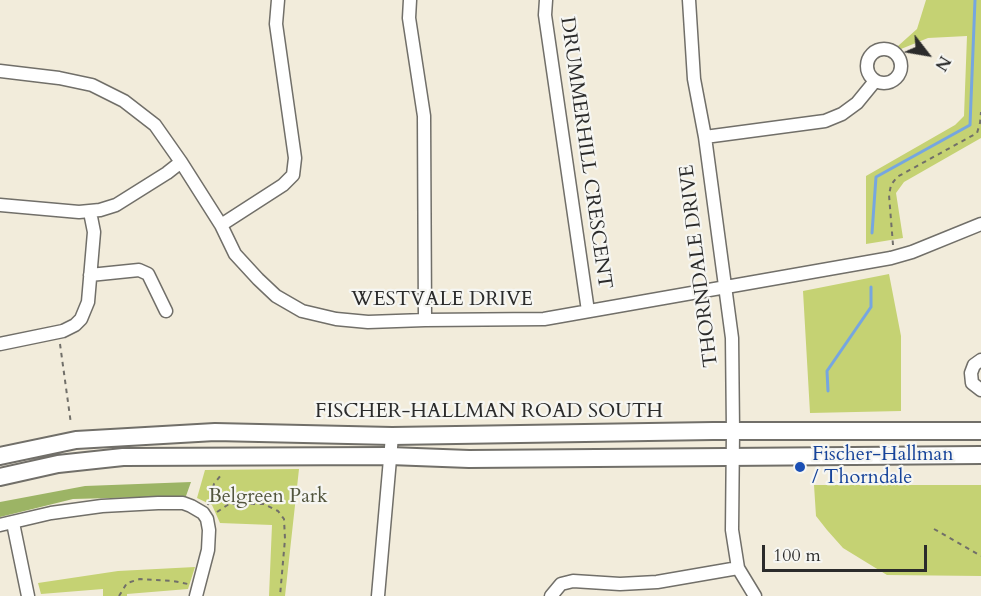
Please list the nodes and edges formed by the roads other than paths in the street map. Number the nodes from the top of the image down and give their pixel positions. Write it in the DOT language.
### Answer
graph roads {
  1 [pos="278,0"];
  2 [pos="410,0"];
  3 [pos="546,0"];
  4 [pos="689,0"];
  5 [pos="0,71"];
  6 [pos="875,81"];
  7 [pos="705,137"];
  8 [pos="181,162"];
  9 [pos="0,205"];
  10 [pos="90,212"];
  11 [pos="221,225"];
  12 [pos="980,228"];
  13 [pos="90,275"];
  14 [pos="726,288"];
  15 [pos="166,311"];
  16 [pos="588,311"];
  17 [pos="425,320"];
  18 [pos="0,344"];
  19 [pos="981,360"];
  20 [pos="981,390"];
  21 [pos="733,431"];
  22 [pos="981,431"];
  23 [pos="392,436"];
  24 [pos="981,455"];
  25 [pos="0,456"];
  26 [pos="390,456"];
  27 [pos="732,456"];
  28 [pos="0,477"];
  29 [pos="6,524"];
  30 [pos="738,568"];
  31 [pos="197,591"];
  32 [pos="28,596"];
  33 [pos="378,596"];
  34 [pos="551,596"];
  35 [pos="756,596"];
  1 -- 11 [label="street"];
  2 -- 17 [label="street"];
  3 -- 16 [label="street, DRUMMERHILL CRESCENT"];
  4 -- 7 [label="street, THORNDALE DRIVE"];
  5 -- 8 [label="street, WESTVALE DRIVE"];
  6 -- 7 [label="street"];
  7 -- 14 [label="street, THORNDALE DRIVE"];
  8 -- 10 [label="street"];
  8 -- 11 [label="street, WESTVALE DRIVE"];
  9 -- 10 [label="street"];
  10 -- 13 [label="street"];
  11 -- 17 [label="street, WESTVALE DRIVE"];
  12 -- 14 [label="street, WESTVALE DRIVE"];
  13 -- 15 [label="street"];
  13 -- 18 [label="street"];
  14 -- 16 [label="street, WESTVALE DRIVE"];
  14 -- 21 [label="street, THORNDALE DRIVE"];
  16 -- 17 [label="street, WESTVALE DRIVE"];
  19 -- 20 [label="street"];
  21 -- 22 [label="main road, FISCHER-HALLMAN ROAD SOUTH"];
  21 -- 23 [label="main road, FISCHER-HALLMAN ROAD SOUTH"];
  21 -- 27 [label="street, THORNDALE DRIVE"];
  23 -- 25 [label="main road, FISCHER-HALLMAN ROAD SOUTH"];
  23 -- 26 [label="street"];
  24 -- 27 [label="main road"];
  26 -- 27 [label="main road"];
  26 -- 28 [label="main road"];
  26 -- 33 [label="street"];
  27 -- 30 [label="street, THORNDALE DRIVE"];
  29 -- 31 [label="street"];
  29 -- 32 [label="street"];
  30 -- 34 [label="street"];
  30 -- 35 [label="street, THORNDALE DRIVE"];
}
